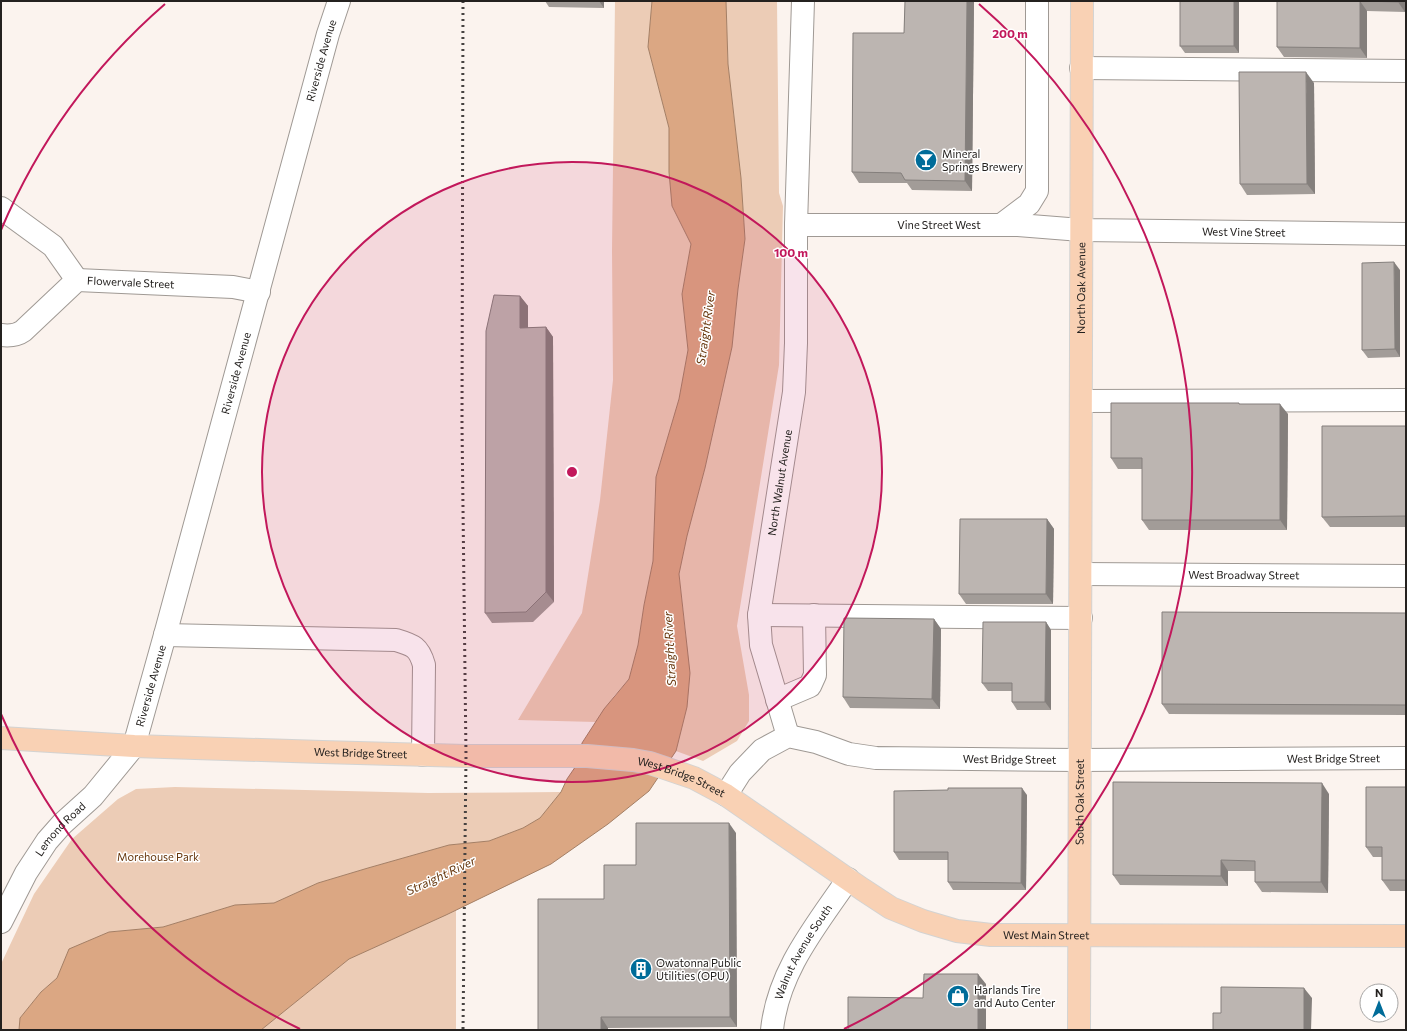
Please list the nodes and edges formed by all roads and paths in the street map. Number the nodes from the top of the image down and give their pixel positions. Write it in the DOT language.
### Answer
graph roads {
  1 [pos="339,1"];
  2 [pos="803,1"];
  3 [pos="1037,1"];
  4 [pos="1082,1"];
  5 [pos="1081,68"];
  6 [pos="1406,70"];
  7 [pos="1,208"];
  8 [pos="796,225"];
  9 [pos="1001,225"];
  10 [pos="1081,230"];
  11 [pos="1406,234"];
  12 [pos="77,280"];
  13 [pos="259,292"];
  14 [pos="1,335"];
  15 [pos="1406,400"];
  16 [pos="1081,401"];
  17 [pos="1081,574"];
  18 [pos="1406,576"];
  19 [pos="759,615"];
  20 [pos="814,616"];
  21 [pos="1080,618"];
  22 [pos="165,636"];
  23 [pos="777,700"];
  24 [pos="788,736"];
  25 [pos="1,738"];
  26 [pos="134,746"];
  27 [pos="423,755"];
  28 [pos="1406,758"];
  29 [pos="1079,760"];
  30 [pos="726,795"];
  31 [pos="848,879"];
  32 [pos="1,922"];
  33 [pos="1079,936"];
  34 [pos="1406,936"];
  35 [pos="772,1030"];
  36 [pos="1079,1030"];
  1 -- 13 [label="street, Riverside Avenue"];
  2 -- 8 [label="street, North Walnut Avenue"];
  3 -- 9 [label="street"];
  4 -- 5 [label="main road, North Oak Avenue"];
  5 -- 6 [label="street"];
  5 -- 10 [label="main road, North Oak Avenue"];
  7 -- 12 [label="street"];
  8 -- 9 [label="street, Vine Street West"];
  8 -- 19 [label="street, North Walnut Avenue"];
  9 -- 10 [label="street, Vine Street West"];
  10 -- 11 [label="street, West Vine Street"];
  10 -- 16 [label="main road, North Oak Avenue"];
  12 -- 13 [label="street, Flowervale Street"];
  12 -- 14 [label="street, Flowervale Street"];
  13 -- 22 [label="street, Riverside Avenue"];
  15 -- 16 [label="street"];
  16 -- 17 [label="main road, North Oak Avenue"];
  17 -- 18 [label="street, West Broadway Street"];
  17 -- 21 [label="main road, South Oak Street"];
  19 -- 20 [label="street"];
  19 -- 23 [label="street, North Walnut Avenue"];
  20 -- 21 [label="street"];
  20 -- 23 [label="street"];
  21 -- 29 [label="main road, South Oak Street"];
  22 -- 26 [label="street, Riverside Avenue"];
  22 -- 27 [label="street"];
  23 -- 24 [label="street, North Walnut Avenue"];
  24 -- 29 [label="street, West Bridge Street"];
  24 -- 30 [label="street, West Bridge Street"];
  25 -- 26 [label="main road, West Bridge Street"];
  26 -- 27 [label="main road, West Bridge Street"];
  26 -- 32 [label="street, Lemond Road"];
  27 -- 30 [label="main road, West Bridge Street"];
  28 -- 29 [label="street, West Bridge Street"];
  29 -- 33 [label="main road, South Oak Street"];
  30 -- 31 [label="main road, West Main Street"];
  31 -- 33 [label="main road, West Main Street"];
  31 -- 35 [label="street, Walnut Avenue South"];
  33 -- 34 [label="main road, West Main Street"];
  33 -- 36 [label="main road, South Oak Street"];
}
